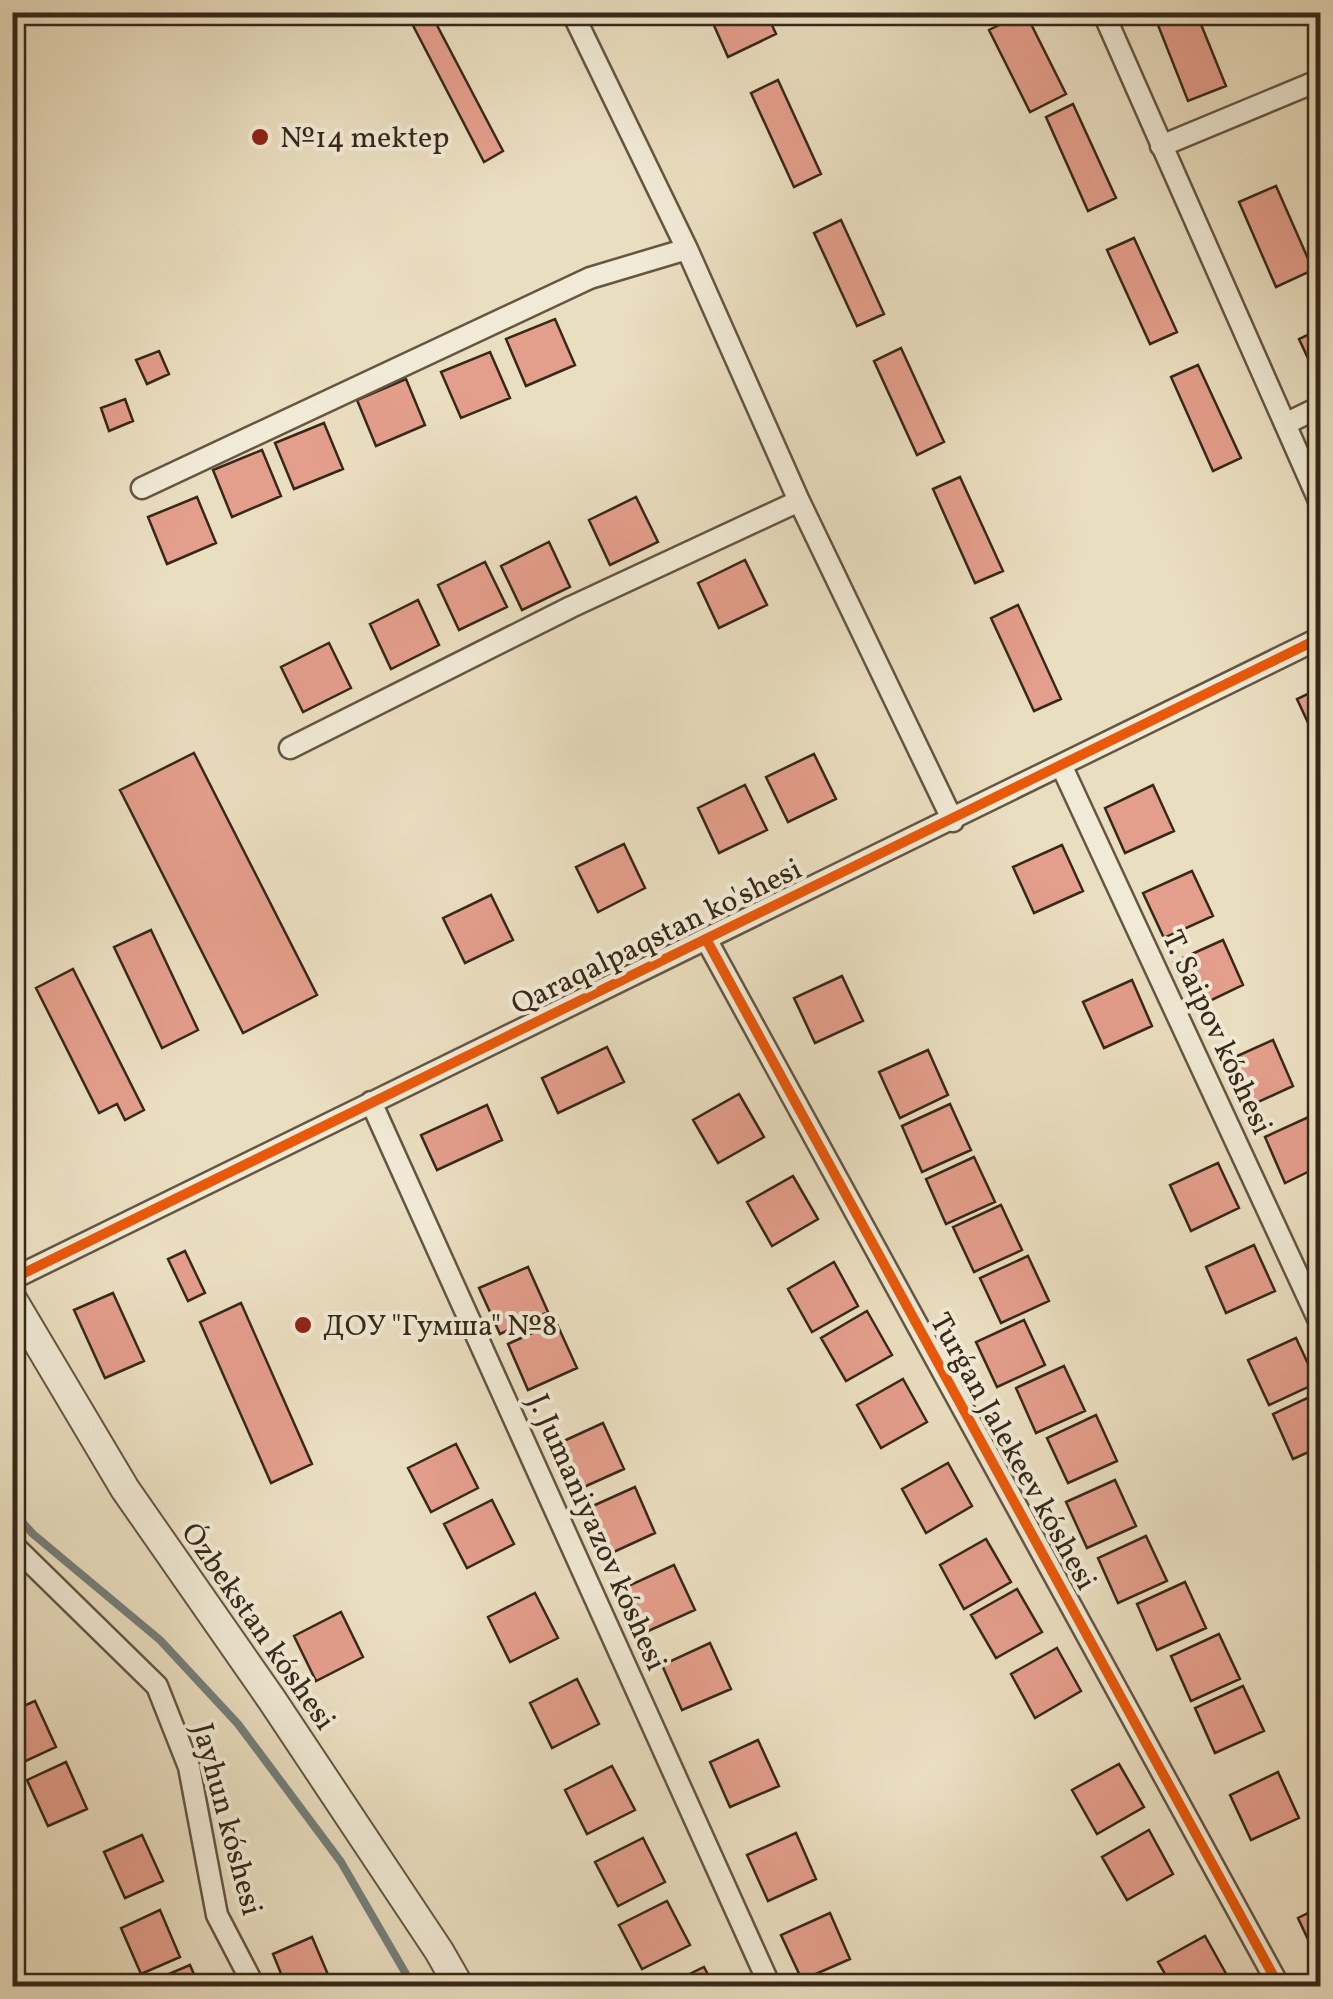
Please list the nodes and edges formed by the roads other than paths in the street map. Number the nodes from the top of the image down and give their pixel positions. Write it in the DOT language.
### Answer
graph roads {
  1 [pos="572,12"];
  2 [pos="1103,12"];
  3 [pos="1320,80"];
  4 [pos="1161,146"];
  5 [pos="687,249"];
  6 [pos="1320,407"];
  7 [pos="1284,424"];
  8 [pos="142,488"];
  9 [pos="799,501"];
  10 [pos="1320,503"];
  11 [pos="1320,638"];
  12 [pos="290,748"];
  13 [pos="1062,767"];
  14 [pos="953,820"];
  15 [pos="706,940"];
  16 [pos="371,1102"];
  17 [pos="12,1280"];
  18 [pos="12,1299"];
  19 [pos="1320,1323"];
  20 [pos="12,1544"];
  21 [pos="254,1986"];
  22 [pos="459,1986"];
  23 [pos="770,1986"];
  24 [pos="1279,1986"];
  1 -- 5 [label="street"];
  2 -- 4 [label="street"];
  3 -- 4 [label="street"];
  4 -- 7 [label="street"];
  5 -- 8 [label="street"];
  5 -- 9 [label="street"];
  6 -- 7 [label="street"];
  7 -- 10 [label="street"];
  9 -- 12 [label="street"];
  9 -- 14 [label="street"];
  11 -- 13 [label="street, Qaraqalpaqstan ko'shesi"];
  13 -- 14 [label="street, Qaraqalpaqstan ko'shesi"];
  13 -- 19 [label="street, T. Saipov kóshesi"];
  14 -- 15 [label="street, Qaraqalpaqstan ko'shesi"];
  15 -- 16 [label="street, Qaraqalpaqstan ko'shesi"];
  15 -- 24 [label="street, Turǵan Jalekeev kóshesi"];
  16 -- 17 [label="street, Qaraqalpaqstan ko'shesi"];
  16 -- 23 [label="street, J. Jumaniyazov kóshesi"];
  18 -- 22 [label="street, Ózbekstan kóshesi"];
  20 -- 21 [label="street, Jayhun kóshesi"];
}
